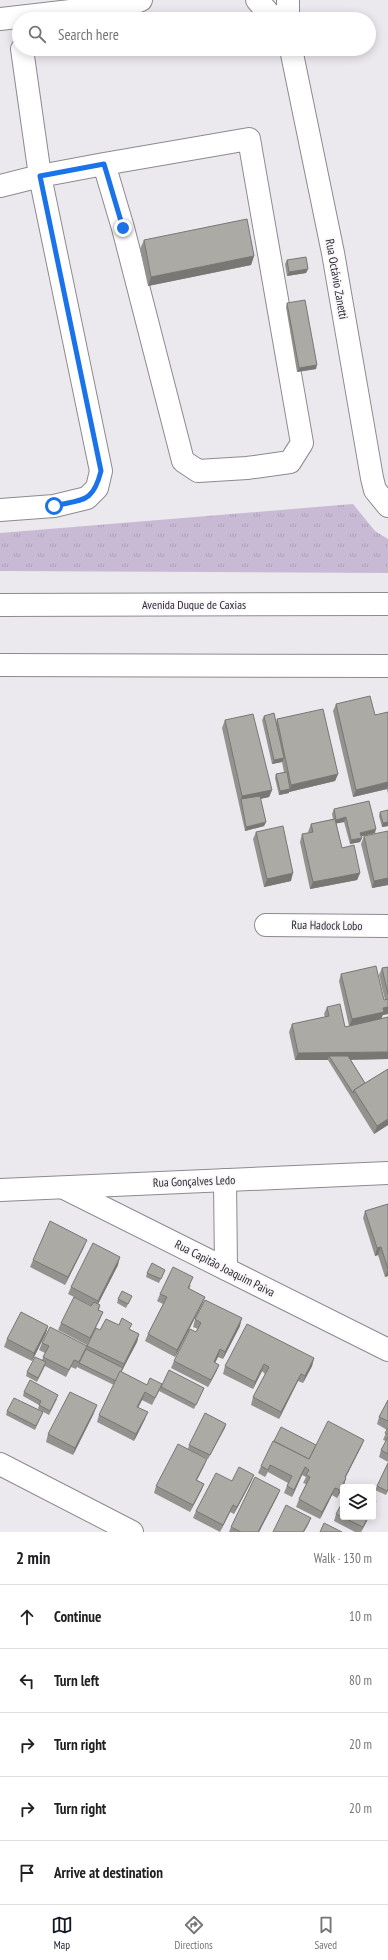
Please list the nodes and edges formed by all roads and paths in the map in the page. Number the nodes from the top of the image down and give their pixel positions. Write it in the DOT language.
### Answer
graph roads {
  1 [pos="141,0"];
  2 [pos="257,0"];
  3 [pos="288,0"];
  4 [pos="68,12"];
  5 [pos="268,12"];
  6 [pos="288,12"];
  7 [pos="23,56"];
  8 [pos="292,56"];
  9 [pos="104,164"];
  10 [pos="40,176"];
  11 [pos="0,186"];
  12 [pos="388,506"];
  13 [pos="0,510"];
  14 [pos="388,604"];
  15 [pos="0,605"];
  16 [pos="0,665"];
  17 [pos="388,666"];
  18 [pos="266,925"];
  19 [pos="388,926"];
  20 [pos="388,1173"];
  21 [pos="225,1180"];
  22 [pos="61,1186"];
  23 [pos="0,1190"];
  24 [pos="226,1269"];
  25 [pos="388,1350"];
  26 [pos="0,1464"];
  27 [pos="132,1532"];
  1 -- 4 [label="street"];
  2 -- 5 [label="street"];
  3 -- 6 [label="street"];
  7 -- 10 [label="street"];
  8 -- 12 [label="street, Rua Octávio Zanetti"];
  9 -- 9 [label="street"];
  9 -- 10 [label="street"];
  10 -- 11 [label="street"];
  10 -- 13 [label="street"];
  14 -- 15 [label="street, Avenida Duque de Caxias"];
  16 -- 17 [label="street"];
  18 -- 19 [label="street, Rua Hadock Lobo"];
  20 -- 21 [label="street, Rua Gonçalves Ledo"];
  21 -- 22 [label="street, Rua Gonçalves Ledo"];
  21 -- 24 [label="street"];
  22 -- 23 [label="street, Rua Gonçalves Ledo"];
  22 -- 24 [label="street, Rua Capitão Joaquim Paiva"];
  24 -- 25 [label="street, Rua Capitão Joaquim Paiva"];
  26 -- 27 [label="street"];
}
